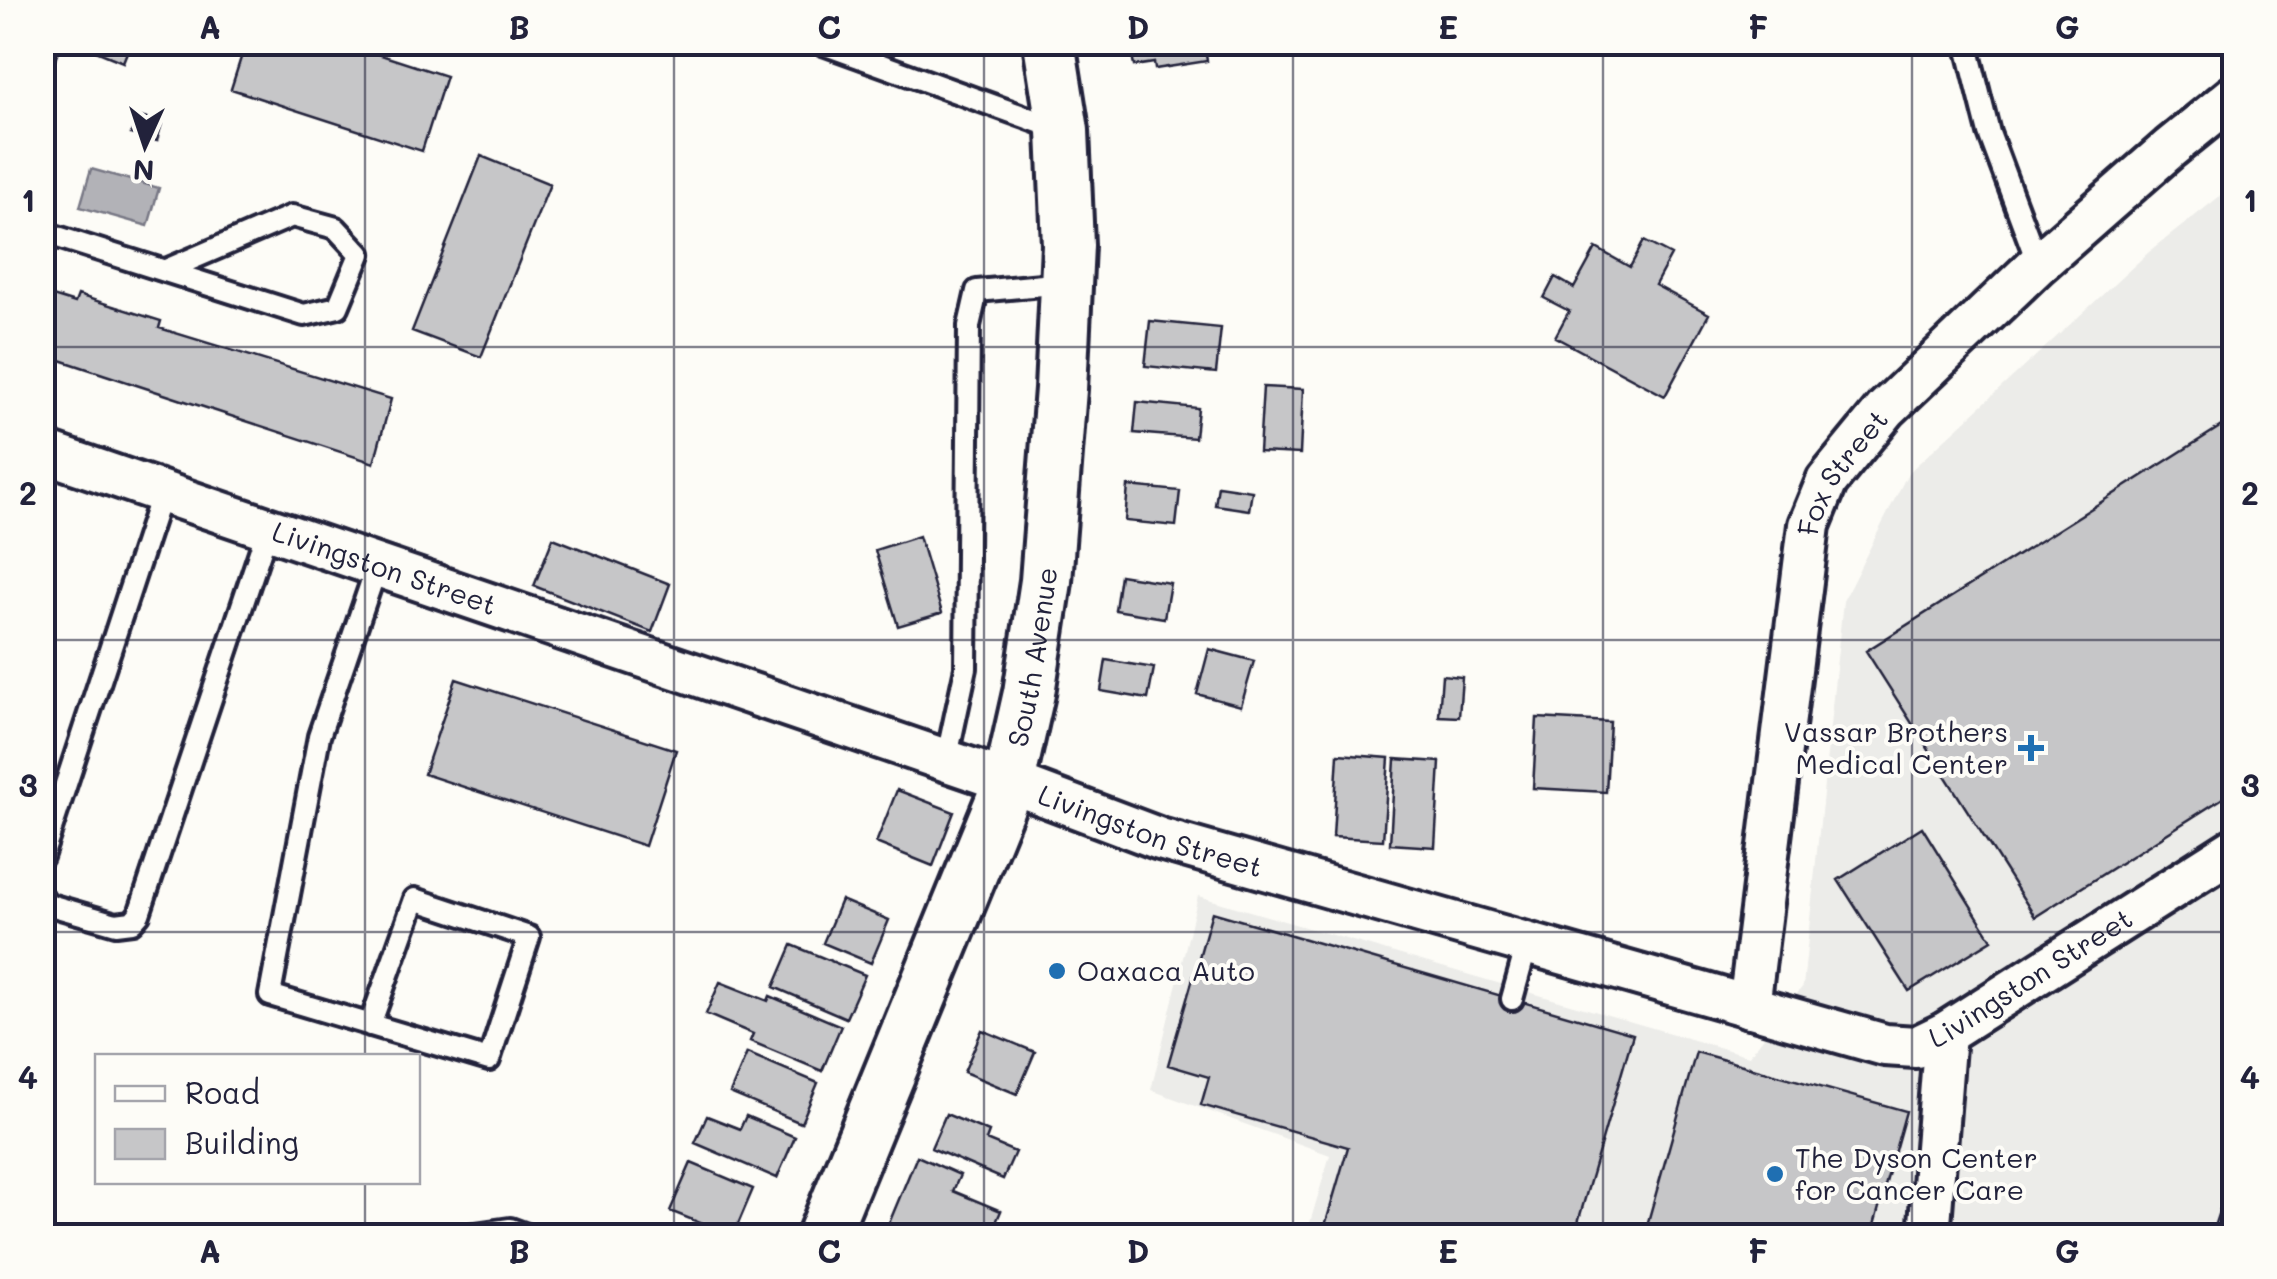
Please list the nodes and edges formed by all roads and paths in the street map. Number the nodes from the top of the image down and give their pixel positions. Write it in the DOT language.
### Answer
graph roads {
  1 [pos="818,42"];
  2 [pos="1050,42"];
  3 [pos="1966,42"];
  4 [pos="2234,96"];
  5 [pos="1063,130"];
  6 [pos="42,232"];
  7 [pos="2038,264"];
  8 [pos="166,270"];
  9 [pos="1066,283"];
  10 [pos="42,451"];
  11 [pos="162,492"];
  12 [pos="268,528"];
  13 [pos="377,566"];
  14 [pos="946,761"];
  15 [pos="1009,782"];
  16 [pos="2234,848"];
  17 [pos="42,858"];
  18 [pos="42,898"];
  19 [pos="1527,944"];
  20 [pos="1512,999"];
  21 [pos="1749,1007"];
  22 [pos="370,1025"];
  23 [pos="1944,1033"];
  24 [pos="460,1236"];
  25 [pos="530,1236"];
  26 [pos="822,1236"];
  27 [pos="1929,1236"];
  1 -- 5 [label="lane"];
  2 -- 5 [label="street, South Avenue"];
  3 -- 7 [label="lane"];
  4 -- 7 [label="street, Fox Street"];
  5 -- 9 [label="street, South Avenue"];
  6 -- 8 [label="lane"];
  7 -- 21 [label="street, Fox Street"];
  8 -- 8 [label="lane"];
  9 -- 14 [label="lane"];
  9 -- 15 [label="street, South Avenue"];
  10 -- 11 [label="street, Livingston Street"];
  11 -- 12 [label="street, Livingston Street"];
  11 -- 17 [label="lane"];
  12 -- 13 [label="street, Livingston Street"];
  12 -- 18 [label="lane"];
  13 -- 14 [label="street, Livingston Street"];
  13 -- 22 [label="lane"];
  14 -- 15 [label="street, Livingston Street"];
  15 -- 19 [label="street, Livingston Street"];
  15 -- 26 [label="street, South Avenue"];
  16 -- 23 [label="street, Livingston Street"];
  19 -- 20 [label="lane"];
  19 -- 21 [label="street, Livingston Street"];
  21 -- 23 [label="street, Livingston Street"];
  22 -- 22 [label="lane"];
  23 -- 27 [label="street"];
  24 -- 25 [label="lane"];
}
